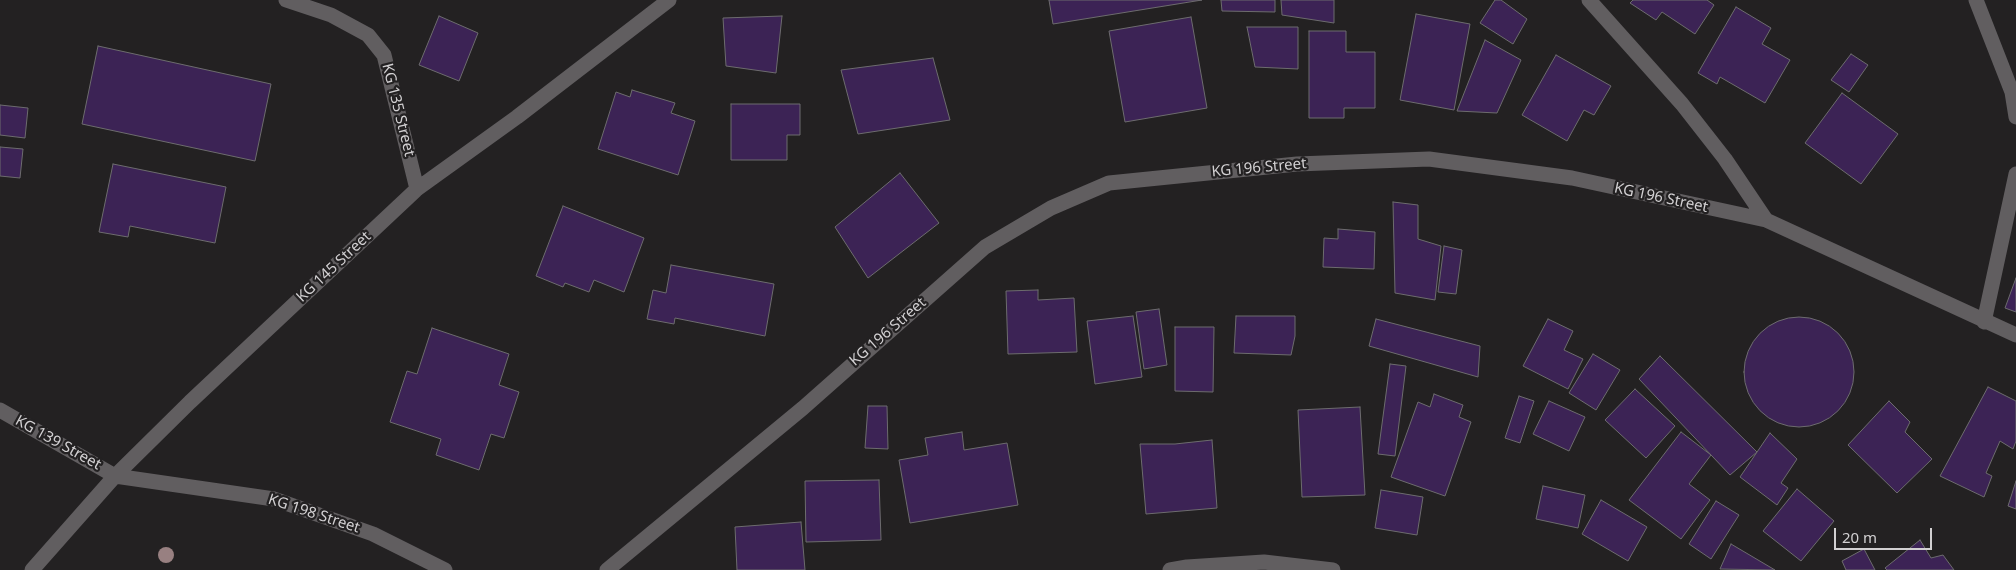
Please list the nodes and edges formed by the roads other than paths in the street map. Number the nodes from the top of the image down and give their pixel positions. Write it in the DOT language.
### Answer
graph roads {
  1 [pos="286,0"];
  2 [pos="668,0"];
  3 [pos="1589,0"];
  4 [pos="1976,0"];
  5 [pos="2016,117"];
  6 [pos="2016,174"];
  7 [pos="418,189"];
  8 [pos="1766,220"];
  9 [pos="1984,322"];
  10 [pos="2016,335"];
  11 [pos="0,410"];
  12 [pos="115,476"];
  13 [pos="32,570"];
  14 [pos="445,570"];
  15 [pos="608,570"];
  16 [pos="1170,570"];
  17 [pos="1333,570"];
  1 -- 7 [label="street, KG 135 Street"];
  2 -- 7 [label="street, KG 145 Street"];
  3 -- 8 [label="street"];
  4 -- 5 [label="street"];
  6 -- 9 [label="street"];
  7 -- 12 [label="street, KG 145 Street"];
  8 -- 9 [label="street, KG 196 Street"];
  8 -- 15 [label="street, KG 196 Street"];
  9 -- 10 [label="street, KG 196 Street"];
  11 -- 12 [label="street, KG 139 Street"];
  12 -- 13 [label="street, KG 145 Street"];
  12 -- 14 [label="street, KG 198 Street"];
  16 -- 17 [label="street"];
}
